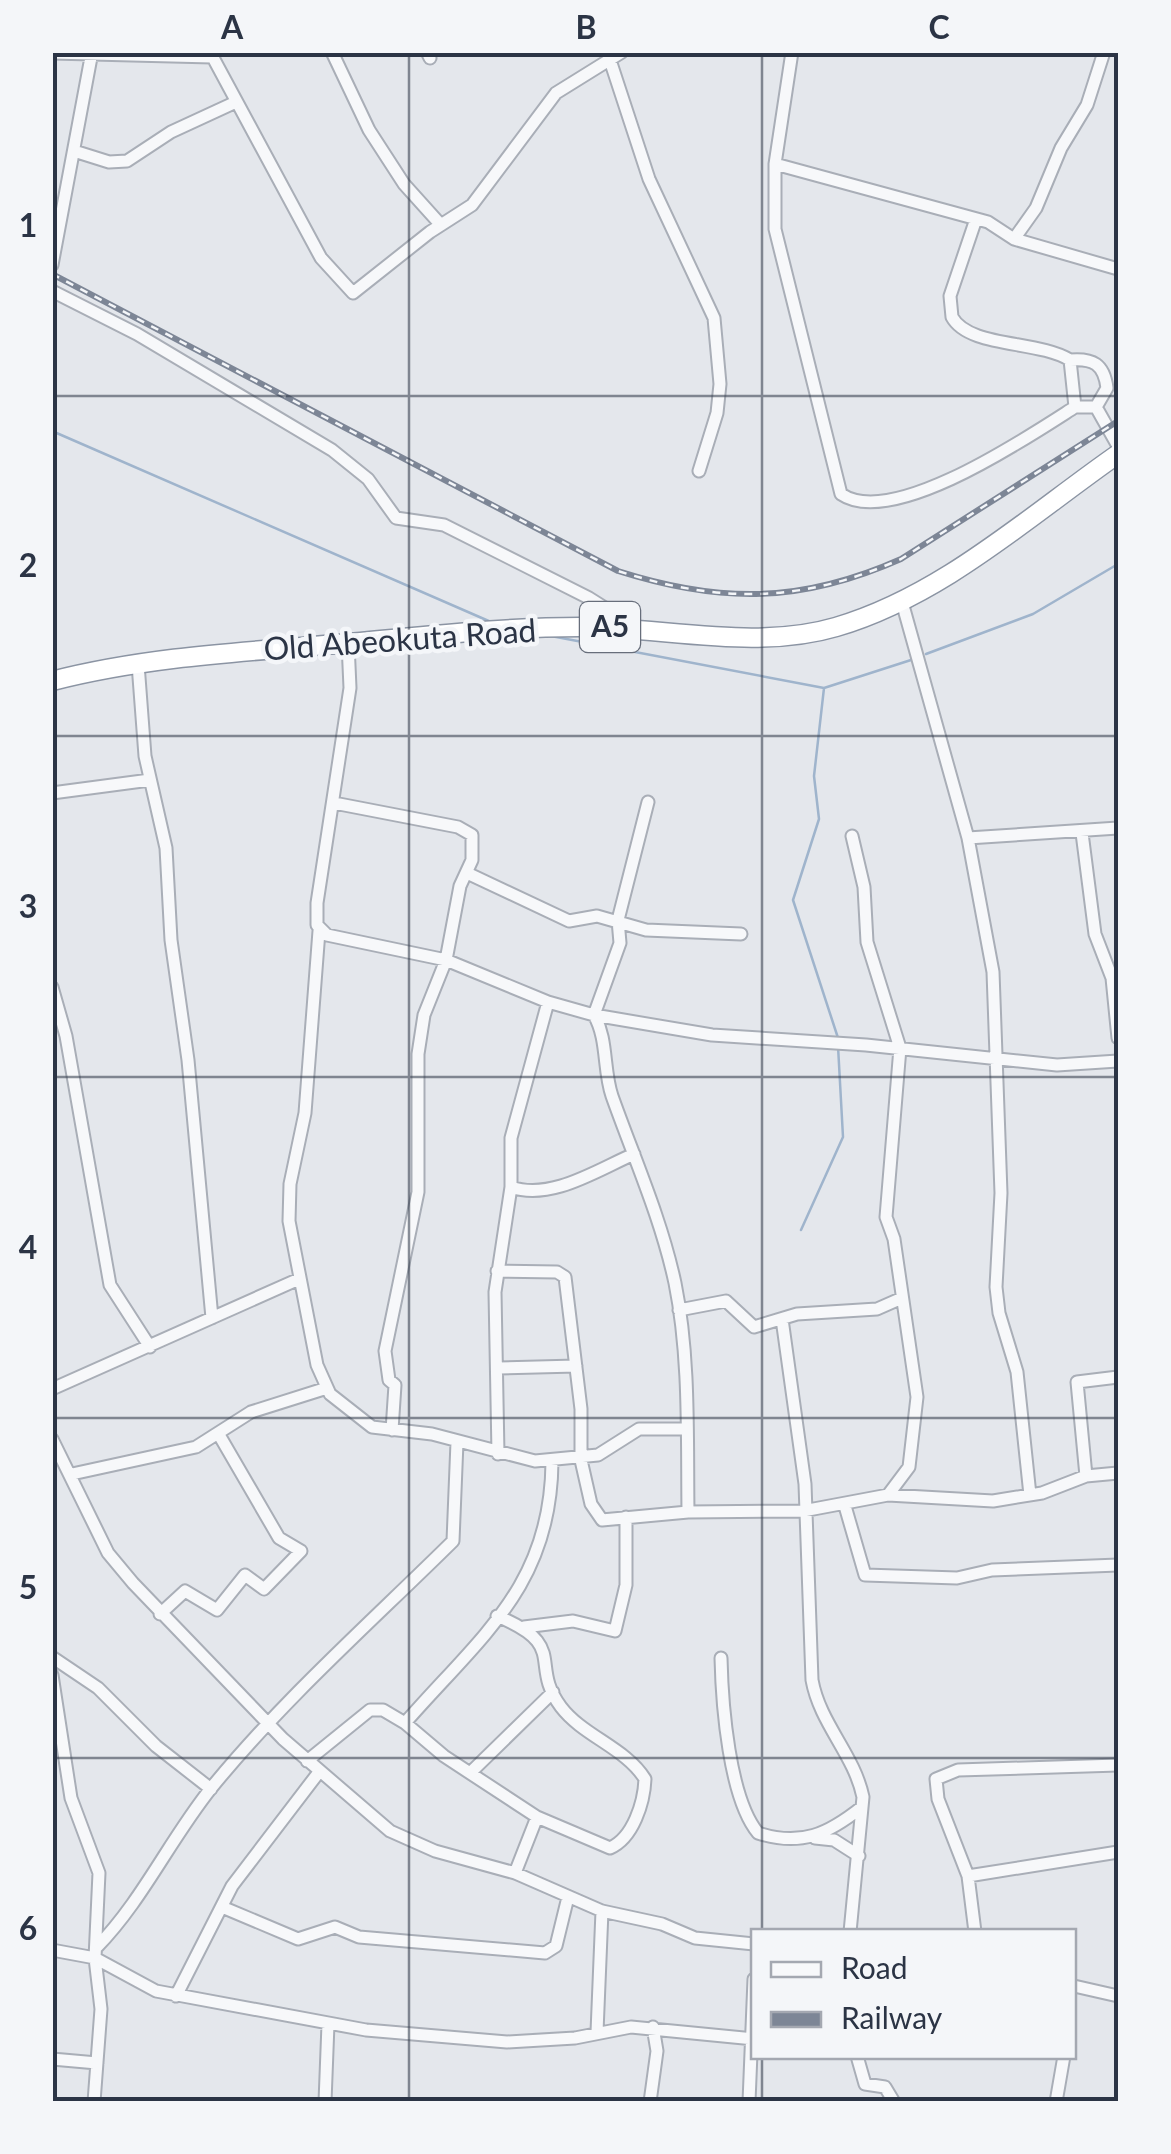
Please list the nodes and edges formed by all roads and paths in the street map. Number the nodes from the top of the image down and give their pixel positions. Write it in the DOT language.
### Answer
graph roads {
  1 [pos="332,52"];
  2 [pos="588,52"];
  3 [pos="622,52"];
  4 [pos="792,52"];
  5 [pos="1104,52"];
  6 [pos="52,53"];
  7 [pos="92,54"];
  8 [pos="211,55"];
  9 [pos="603,61"];
  10 [pos="236,102"];
  11 [pos="74,151"];
  12 [pos="775,164"];
  13 [pos="976,219"];
  14 [pos="440,224"];
  15 [pos="1014,239"];
  16 [pos="52,265"];
  17 [pos="1118,269"];
  18 [pos="52,291"];
  19 [pos="1070,360"];
  20 [pos="1113,384"];
  21 [pos="1096,406"];
  22 [pos="1075,407"];
  23 [pos="1118,450"];
  24 [pos="700,471"];
  25 [pos="902,602"];
  26 [pos="635,628"];
  27 [pos="348,643"];
  28 [pos="138,664"];
  29 [pos="52,681"];
  30 [pos="150,780"];
  31 [pos="52,793"];
  32 [pos="648,802"];
  33 [pos="334,803"];
  34 [pos="1118,828"];
  35 [pos="1082,833"];
  36 [pos="852,836"];
  37 [pos="968,838"];
  38 [pos="467,873"];
  39 [pos="618,920"];
  40 [pos="319,931"];
  41 [pos="740,934"];
  42 [pos="446,960"];
  43 [pos="52,987"];
  44 [pos="548,1002"];
  45 [pos="594,1015"];
  46 [pos="1118,1038"];
  47 [pos="900,1048"];
  48 [pos="998,1058"];
  49 [pos="1118,1061"];
  50 [pos="634,1154"];
  51 [pos="510,1187"];
  52 [pos="497,1272"];
  53 [pos="299,1278"];
  54 [pos="902,1298"];
  55 [pos="679,1310"];
  56 [pos="212,1318"];
  57 [pos="782,1319"];
  58 [pos="150,1347"];
  59 [pos="576,1366"];
  60 [pos="498,1368"];
  61 [pos="1118,1377"];
  62 [pos="327,1388"];
  63 [pos="52,1389"];
  64 [pos="686,1428"];
  65 [pos="392,1430"];
  66 [pos="218,1433"];
  67 [pos="52,1439"];
  68 [pos="458,1442"];
  69 [pos="498,1454"];
  70 [pos="581,1460"];
  71 [pos="552,1462"];
  72 [pos="1118,1473"];
  73 [pos="72,1474"];
  74 [pos="1086,1476"];
  75 [pos="888,1494"];
  76 [pos="1030,1495"];
  77 [pos="844,1506"];
  78 [pos="803,1511"];
  79 [pos="688,1512"];
  80 [pos="626,1517"];
  81 [pos="1118,1565"];
  82 [pos="160,1614"];
  83 [pos="498,1616"];
  84 [pos="524,1627"];
  85 [pos="52,1657"];
  86 [pos="721,1658"];
  87 [pos="52,1675"];
  88 [pos="553,1692"];
  89 [pos="406,1723"];
  90 [pos="268,1724"];
  91 [pos="307,1761"];
  92 [pos="1118,1765"];
  93 [pos="319,1772"];
  94 [pos="470,1774"];
  95 [pos="211,1789"];
  96 [pos="862,1807"];
  97 [pos="538,1817"];
  98 [pos="814,1838"];
  99 [pos="1118,1852"];
  100 [pos="859,1856"];
  101 [pos="514,1873"];
  102 [pos="968,1876"];
  103 [pos="568,1897"];
  104 [pos="222,1907"];
  105 [pos="602,1912"];
  106 [pos="850,1929"];
  107 [pos="976,1929"];
  108 [pos="751,1944"];
  109 [pos="52,1950"];
  110 [pos="96,1953"];
  111 [pos="1076,1986"];
  112 [pos="176,1996"];
  113 [pos="1118,1996"];
  114 [pos="328,2024"];
  115 [pos="653,2028"];
  116 [pos="596,2032"];
  117 [pos="751,2039"];
  118 [pos="52,2059"];
  119 [pos="751,2059"];
  120 [pos="858,2059"];
  121 [pos="1063,2059"];
  122 [pos="98,2063"];
  123 [pos="94,2102"];
  124 [pos="325,2102"];
  125 [pos="650,2102"];
  126 [pos="749,2102"];
  127 [pos="894,2102"];
  128 [pos="1056,2102"];
  1 -- 14 [label="street"];
  2 -- 9 [label="street"];
  3 -- 9 [label="street"];
  4 -- 12 [label="street"];
  5 -- 15 [label="street"];
  6 -- 7 [label="street"];
  7 -- 8 [label="street"];
  7 -- 11 [label="street"];
  8 -- 10 [label="street"];
  9 -- 14 [label="street"];
  9 -- 24 [label="street"];
  10 -- 11 [label="street"];
  10 -- 14 [label="street"];
  11 -- 16 [label="street"];
  12 -- 13 [label="street"];
  12 -- 22 [label="street"];
  13 -- 15 [label="street"];
  13 -- 19 [label="street"];
  15 -- 17 [label="street"];
  18 -- 26 [label="street"];
  19 -- 20 [label="street"];
  19 -- 22 [label="street"];
  20 -- 21 [label="street"];
  21 -- 22 [label="street"];
  21 -- 23 [label="street"];
  23 -- 25 [label="highway, Old Abeokuta Road / A5"];
  25 -- 26 [label="highway, Old Abeokuta Road / A5"];
  25 -- 37 [label="street"];
  26 -- 27 [label="highway, Old Abeokuta Road / A5"];
  27 -- 28 [label="highway, Old Abeokuta Road / A5"];
  27 -- 33 [label="street"];
  28 -- 29 [label="highway, Old Abeokuta Road / A5"];
  28 -- 30 [label="street"];
  30 -- 31 [label="street"];
  30 -- 56 [label="street"];
  32 -- 39 [label="street"];
  33 -- 38 [label="street"];
  33 -- 40 [label="street"];
  34 -- 35 [label="street"];
  35 -- 37 [label="street"];
  35 -- 46 [label="street"];
  36 -- 47 [label="street"];
  37 -- 48 [label="street"];
  38 -- 39 [label="street"];
  38 -- 42 [label="street"];
  39 -- 41 [label="street"];
  39 -- 45 [label="street"];
  40 -- 42 [label="street"];
  40 -- 53 [label="street"];
  42 -- 44 [label="street"];
  42 -- 65 [label="street"];
  43 -- 58 [label="street"];
  44 -- 45 [label="street"];
  44 -- 51 [label="street"];
  45 -- 47 [label="street"];
  45 -- 50 [label="street"];
  47 -- 48 [label="street"];
  47 -- 54 [label="street"];
  48 -- 49 [label="street"];
  48 -- 76 [label="street"];
  50 -- 51 [label="street"];
  50 -- 55 [label="street"];
  51 -- 52 [label="street"];
  52 -- 59 [label="street"];
  52 -- 60 [label="street"];
  53 -- 56 [label="street"];
  53 -- 62 [label="street"];
  54 -- 57 [label="street"];
  54 -- 75 [label="street"];
  55 -- 57 [label="street"];
  55 -- 64 [label="street"];
  56 -- 58 [label="street"];
  57 -- 78 [label="street"];
  58 -- 63 [label="street"];
  59 -- 60 [label="street"];
  59 -- 70 [label="street"];
  60 -- 69 [label="street"];
  61 -- 74 [label="street"];
  62 -- 65 [label="street"];
  62 -- 66 [label="street"];
  64 -- 70 [label="street"];
  64 -- 79 [label="street"];
  65 -- 68 [label="street"];
  66 -- 73 [label="street"];
  66 -- 82 [label="street"];
  67 -- 73 [label="street"];
  68 -- 69 [label="street"];
  68 -- 90 [label="street"];
  69 -- 71 [label="street"];
  70 -- 71 [label="street"];
  70 -- 80 [label="street"];
  71 -- 83 [label="street"];
  72 -- 74 [label="street"];
  73 -- 82 [label="street"];
  74 -- 76 [label="street"];
  75 -- 76 [label="street"];
  75 -- 77 [label="street"];
  77 -- 78 [label="street"];
  77 -- 81 [label="street"];
  78 -- 79 [label="street"];
  78 -- 96 [label="street"];
  79 -- 80 [label="street"];
  80 -- 84 [label="street"];
  82 -- 90 [label="street"];
  83 -- 84 [label="street"];
  83 -- 89 [label="street"];
  84 -- 88 [label="street"];
  85 -- 95 [label="street"];
  86 -- 98 [label="street"];
  87 -- 110 [label="street"];
  88 -- 94 [label="street"];
  88 -- 97 [label="street"];
  89 -- 91 [label="street"];
  89 -- 94 [label="street"];
  90 -- 91 [label="street"];
  90 -- 95 [label="street"];
  91 -- 93 [label="street"];
  92 -- 102 [label="street"];
  93 -- 101 [label="street"];
  93 -- 104 [label="street"];
  94 -- 97 [label="street"];
  95 -- 110 [label="street"];
  96 -- 98 [label="street"];
  96 -- 100 [label="street"];
  97 -- 101 [label="street"];
  98 -- 100 [label="street"];
  99 -- 102 [label="street"];
  100 -- 106 [label="street"];
  101 -- 103 [label="street"];
  102 -- 107 [label="street"];
  103 -- 104 [label="street"];
  103 -- 105 [label="street"];
  104 -- 112 [label="street"];
  105 -- 108 [label="street"];
  105 -- 116 [label="street"];
  109 -- 110 [label="street"];
  110 -- 112 [label="street"];
  110 -- 122 [label="street"];
  111 -- 113 [label="street"];
  112 -- 114 [label="street"];
  114 -- 116 [label="street"];
  114 -- 124 [label="street"];
  115 -- 116 [label="street"];
  115 -- 117 [label="street"];
  115 -- 125 [label="street"];
  118 -- 122 [label="street"];
  119 -- 126 [label="street"];
  120 -- 127 [label="street"];
  121 -- 128 [label="street"];
  122 -- 123 [label="street"];
}
